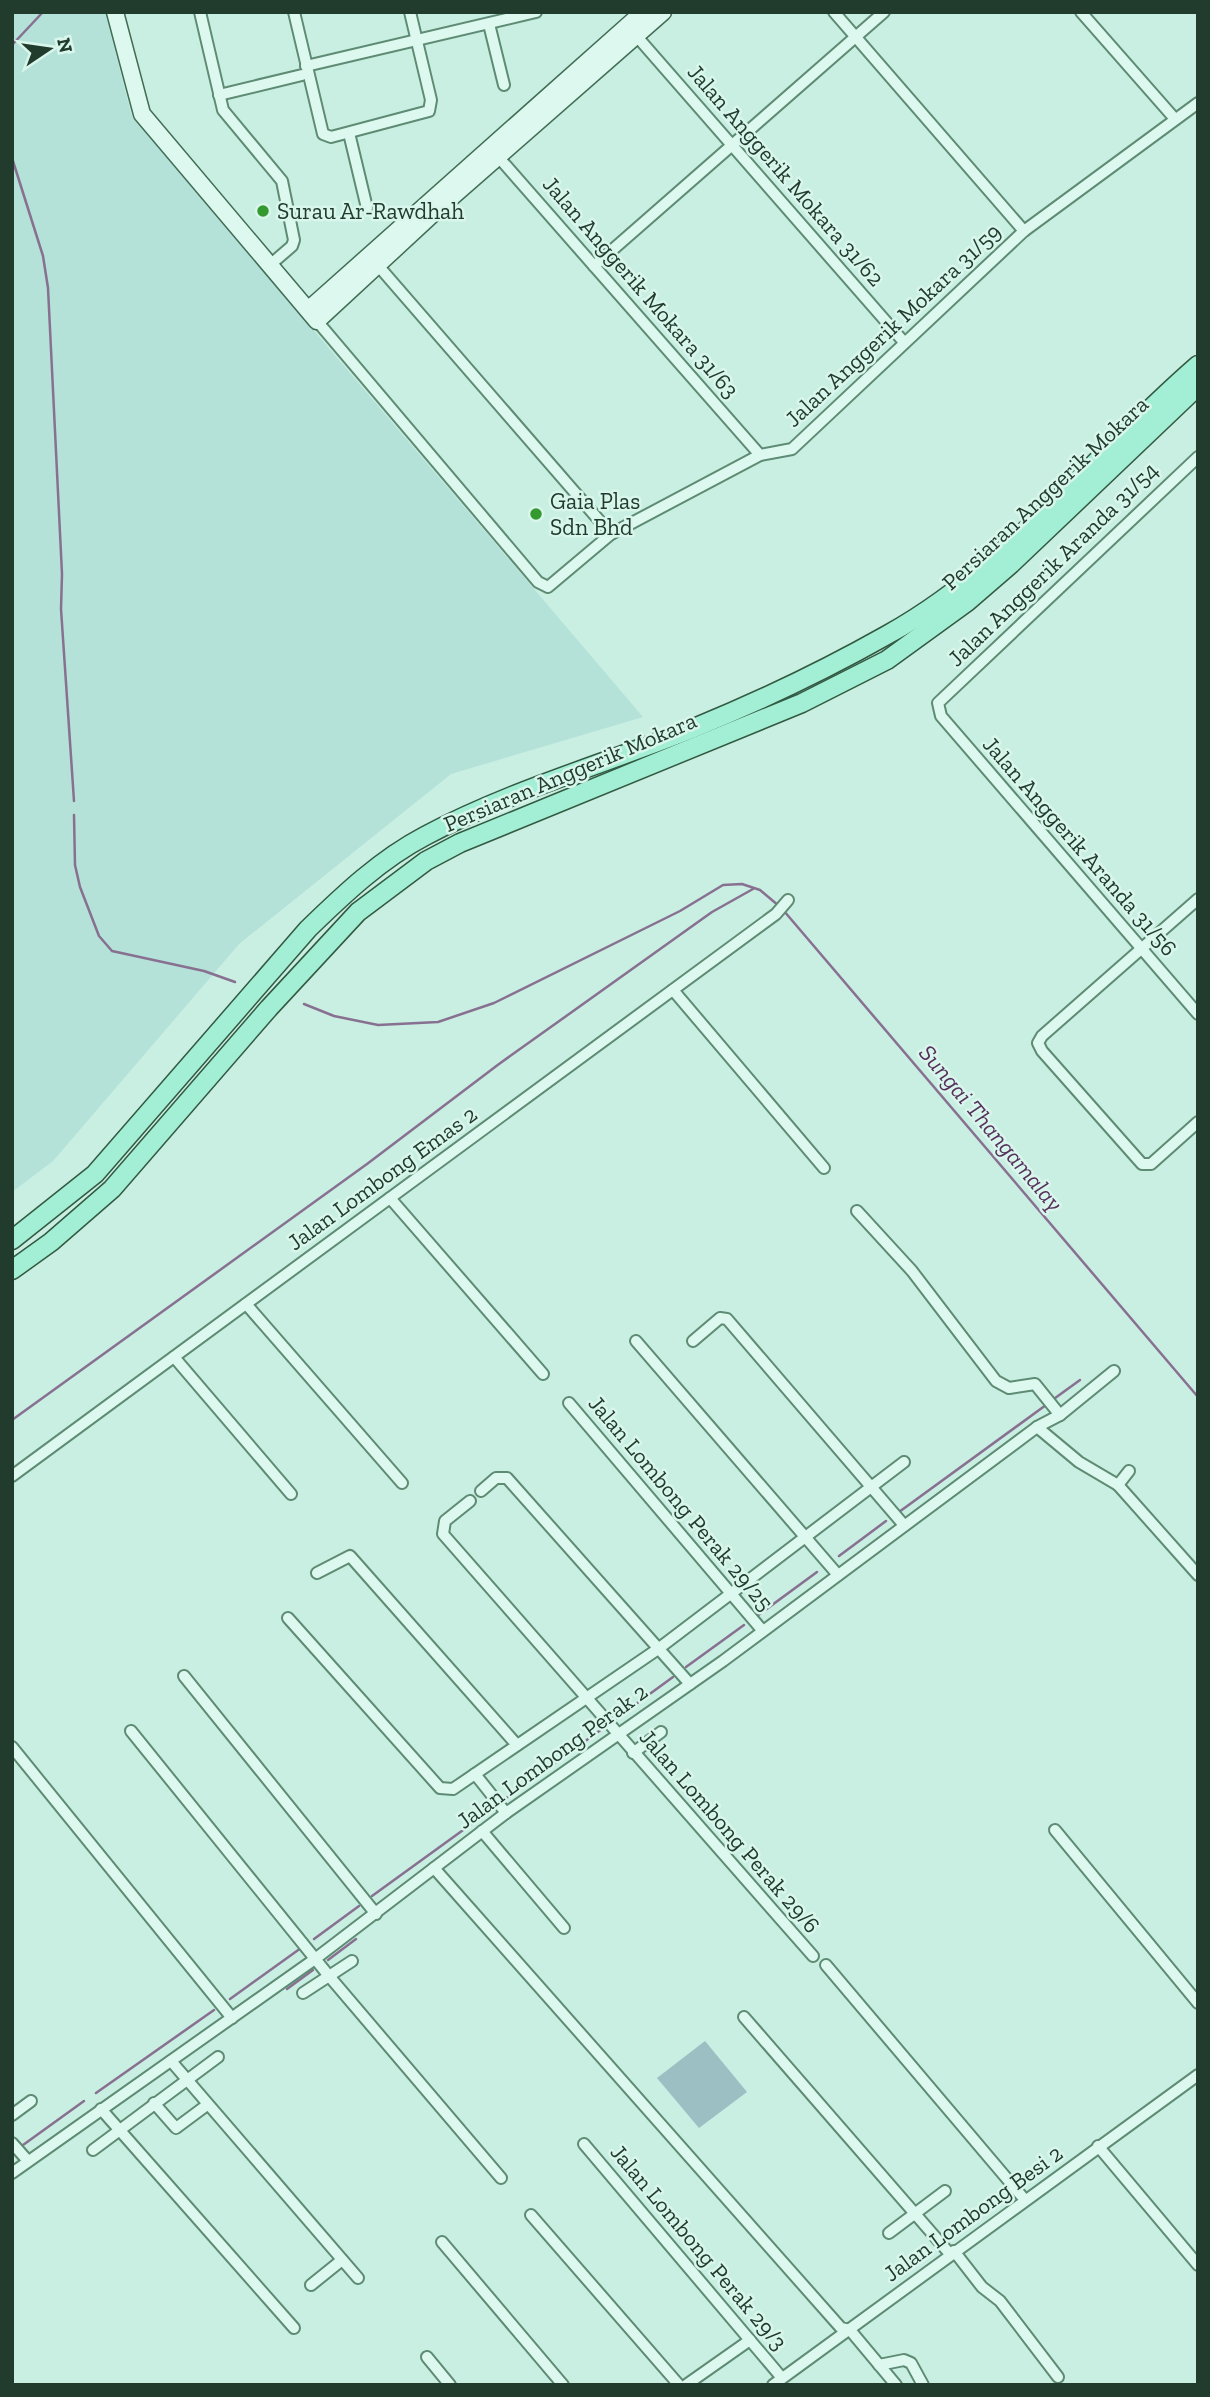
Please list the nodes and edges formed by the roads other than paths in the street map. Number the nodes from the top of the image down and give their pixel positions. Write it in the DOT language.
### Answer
graph roads {
  1 [pos="116,12"];
  2 [pos="200,12"];
  3 [pos="294,12"];
  4 [pos="410,12"];
  5 [pos="536,12"];
  6 [pos="643,12"];
  7 [pos="663,12"];
  8 [pos="834,12"];
  9 [pos="884,12"];
  10 [pos="1081,12"];
  11 [pos="489,24"];
  12 [pos="632,31"];
  13 [pos="855,37"];
  14 [pos="417,40"];
  15 [pos="304,70"];
  16 [pos="504,85"];
  17 [pos="219,95"];
  18 [pos="1198,103"];
  19 [pos="1175,119"];
  20 [pos="349,133"];
  21 [pos="732,145"];
  22 [pos="494,152"];
  23 [pos="367,208"];
  24 [pos="1024,231"];
  25 [pos="372,259"];
  26 [pos="270,265"];
  27 [pos="594,266"];
  28 [pos="312,315"];
  29 [pos="903,341"];
  30 [pos="1198,365"];
  31 [pos="1198,386"];
  32 [pos="760,455"];
  33 [pos="1198,457"];
  34 [pos="611,534"];
  35 [pos="939,703"];
  36 [pos="1198,899"];
  37 [pos="788,900"];
  38 [pos="1140,948"];
  39 [pos="673,990"];
  40 [pos="1198,1014"];
  41 [pos="1198,1122"];
  42 [pos="824,1168"];
  43 [pos="390,1198"];
  44 [pos="857,1211"];
  45 [pos="12,1240"];
  46 [pos="12,1270"];
  47 [pos="246,1304"];
  48 [pos="636,1341"];
  49 [pos="693,1341"];
  50 [pos="174,1357"];
  51 [pos="1114,1371"];
  52 [pos="543,1374"];
  53 [pos="569,1403"];
  54 [pos="1057,1411"];
  55 [pos="1037,1427"];
  56 [pos="904,1462"];
  57 [pos="1129,1471"];
  58 [pos="12,1476"];
  59 [pos="402,1483"];
  60 [pos="1118,1485"];
  61 [pos="871,1487"];
  62 [pos="481,1491"];
  63 [pos="291,1494"];
  64 [pos="470,1501"];
  65 [pos="903,1524"];
  66 [pos="805,1537"];
  67 [pos="317,1573"];
  68 [pos="838,1574"];
  69 [pos="1198,1575"];
  70 [pos="731,1593"];
  71 [pos="288,1618"];
  72 [pos="762,1630"];
  73 [pos="658,1649"];
  74 [pos="184,1676"];
  75 [pos="690,1684"];
  76 [pos="587,1698"];
  77 [pos="131,1731"];
  78 [pos="661,1732"];
  79 [pos="617,1733"];
  80 [pos="517,1745"];
  81 [pos="12,1747"];
  82 [pos="634,1753"];
  83 [pos="475,1774"];
  84 [pos="506,1813"];
  85 [pos="1055,1830"];
  86 [pos="482,1831"];
  87 [pos="434,1868"];
  88 [pos="376,1914"];
  89 [pos="564,1928"];
  90 [pos="813,1956"];
  91 [pos="316,1959"];
  92 [pos="352,1961"];
  93 [pos="826,1965"];
  94 [pos="329,1976"];
  95 [pos="303,1993"];
  96 [pos="1198,2003"];
  97 [pos="744,2017"];
  98 [pos="232,2018"];
  99 [pos="218,2057"];
  100 [pos="171,2061"];
  101 [pos="1198,2075"];
  102 [pos="186,2080"];
  103 [pos="31,2101"];
  104 [pos="154,2104"];
  105 [pos="208,2105"];
  106 [pos="101,2109"];
  107 [pos="12,2115"];
  108 [pos="120,2130"];
  109 [pos="12,2143"];
  110 [pos="584,2144"];
  111 [pos="1098,2146"];
  112 [pos="93,2150"];
  113 [pos="28,2161"];
  114 [pos="12,2173"];
  115 [pos="501,2178"];
  116 [pos="945,2191"];
  117 [pos="1025,2200"];
  118 [pos="915,2213"];
  119 [pos="531,2215"];
  120 [pos="889,2234"];
  121 [pos="442,2242"];
  122 [pos="952,2252"];
  123 [pos="342,2260"];
  124 [pos="1198,2265"];
  125 [pos="358,2278"];
  126 [pos="311,2285"];
  127 [pos="294,2328"];
  128 [pos="850,2330"];
  129 [pos="750,2340"];
  130 [pos="427,2357"];
  131 [pos="879,2365"];
  132 [pos="1058,2377"];
  133 [pos="778,2381"];
  134 [pos="450,2385"];
  135 [pos="563,2385"];
  136 [pos="679,2385"];
  137 [pos="686,2385"];
  138 [pos="896,2385"];
  139 [pos="923,2385"];
  1 -- 26 [label="street"];
  2 -- 17 [label="street"];
  3 -- 15 [label="street"];
  4 -- 14 [label="street"];
  5 -- 11 [label="street"];
  6 -- 12 [label="street"];
  7 -- 12 [label="street"];
  8 -- 13 [label="street"];
  9 -- 13 [label="street"];
  10 -- 19 [label="street"];
  11 -- 14 [label="street"];
  11 -- 16 [label="street"];
  12 -- 21 [label="street, Jalan Anggerik Mokara 31/62"];
  12 -- 22 [label="street"];
  13 -- 21 [label="street"];
  13 -- 24 [label="street"];
  14 -- 15 [label="street"];
  14 -- 20 [label="street"];
  15 -- 17 [label="street"];
  15 -- 20 [label="street"];
  17 -- 26 [label="street"];
  18 -- 19 [label="street, Jalan Anggerik Mokara 31/59"];
  19 -- 24 [label="street, Jalan Anggerik Mokara 31/59"];
  20 -- 23 [label="street"];
  21 -- 27 [label="street"];
  21 -- 29 [label="street, Jalan Anggerik Mokara 31/62"];
  22 -- 25 [label="street"];
  22 -- 27 [label="street, Jalan Anggerik Mokara 31/63"];
  24 -- 29 [label="street, Jalan Anggerik Mokara 31/59"];
  25 -- 28 [label="street"];
  25 -- 34 [label="street"];
  26 -- 28 [label="street"];
  27 -- 32 [label="street, Jalan Anggerik Mokara 31/63"];
  28 -- 34 [label="street, Jalan Anggerik Mokara 31/59"];
  29 -- 32 [label="street, Jalan Anggerik Mokara 31/59"];
  30 -- 45 [label="main road, Persiaran Anggerik Mokara"];
  31 -- 46 [label="main road, Persiaran Anggerik Mokara"];
  32 -- 34 [label="street, Jalan Anggerik Mokara 31/59"];
  33 -- 35 [label="street, Jalan Anggerik Aranda 31/54"];
  35 -- 38 [label="street, Jalan Anggerik Aranda 31/56"];
  36 -- 38 [label="street"];
  37 -- 39 [label="street, Jalan Lombong Emas 2"];
  38 -- 40 [label="street, Jalan Anggerik Aranda 31/56"];
  38 -- 41 [label="street"];
  39 -- 42 [label="street"];
  39 -- 43 [label="street, Jalan Lombong Emas 2"];
  43 -- 47 [label="street, Jalan Lombong Emas 2"];
  43 -- 52 [label="street"];
  44 -- 54 [label="street"];
  47 -- 50 [label="street, Jalan Lombong Emas 2"];
  47 -- 59 [label="street"];
  48 -- 66 [label="street"];
  49 -- 61 [label="street"];
  50 -- 58 [label="street, Jalan Lombong Emas 2"];
  50 -- 63 [label="street"];
  51 -- 54 [label="street, Jalan Lombong Perak 2"];
  53 -- 70 [label="street, Jalan Lombong Perak 29/25"];
  54 -- 55 [label="street, Jalan Lombong Perak 2"];
  55 -- 60 [label="street"];
  55 -- 65 [label="street, Jalan Lombong Perak 2"];
  56 -- 61 [label="street"];
  57 -- 60 [label="street"];
  60 -- 69 [label="street"];
  61 -- 65 [label="street"];
  61 -- 66 [label="street"];
  62 -- 73 [label="street"];
  64 -- 76 [label="street, Jalan Lombong Perak 29/6"];
  65 -- 68 [label="street, Jalan Lombong Perak 2"];
  66 -- 68 [label="street"];
  66 -- 70 [label="street"];
  67 -- 80 [label="street"];
  68 -- 72 [label="street, Jalan Lombong Perak 2"];
  70 -- 72 [label="street, Jalan Lombong Perak 29/25"];
  70 -- 73 [label="street"];
  71 -- 83 [label="street"];
  72 -- 75 [label="street, Jalan Lombong Perak 2"];
  73 -- 75 [label="street"];
  73 -- 76 [label="street"];
  74 -- 88 [label="street"];
  75 -- 79 [label="street, Jalan Lombong Perak 2"];
  76 -- 79 [label="street, Jalan Lombong Perak 29/6"];
  76 -- 80 [label="street"];
  77 -- 91 [label="street"];
  78 -- 82 [label="street"];
  79 -- 82 [label="street, Jalan Lombong Perak 29/6"];
  79 -- 84 [label="street, Jalan Lombong Perak 2"];
  80 -- 83 [label="street"];
  81 -- 98 [label="street"];
  82 -- 90 [label="street, Jalan Lombong Perak 29/6"];
  83 -- 84 [label="street"];
  84 -- 86 [label="street, Jalan Lombong Perak 2"];
  85 -- 96 [label="street"];
  86 -- 87 [label="street, Jalan Lombong Perak 2"];
  86 -- 89 [label="street"];
  87 -- 88 [label="street, Jalan Lombong Perak 2"];
  87 -- 128 [label="street"];
  88 -- 91 [label="street, Jalan Lombong Perak 2"];
  91 -- 94 [label="street"];
  91 -- 98 [label="street, Jalan Lombong Perak 2"];
  92 -- 94 [label="street"];
  93 -- 117 [label="street"];
  94 -- 95 [label="street"];
  94 -- 115 [label="street"];
  97 -- 118 [label="street"];
  98 -- 100 [label="street, Jalan Lombong Perak 2"];
  99 -- 102 [label="street"];
  100 -- 102 [label="street"];
  100 -- 106 [label="street, Jalan Lombong Perak 2"];
  101 -- 111 [label="street, Jalan Lombong Besi 2"];
  102 -- 104 [label="street"];
  102 -- 105 [label="street"];
  103 -- 107 [label="street"];
  104 -- 105 [label="street"];
  104 -- 108 [label="street"];
  105 -- 123 [label="street"];
  106 -- 108 [label="street"];
  106 -- 113 [label="street, Jalan Lombong Perak 2"];
  108 -- 112 [label="street"];
  108 -- 127 [label="street"];
  109 -- 113 [label="street"];
  110 -- 129 [label="street, Jalan Lombong Perak 29/3"];
  111 -- 117 [label="street, Jalan Lombong Besi 2"];
  111 -- 124 [label="street"];
  113 -- 114 [label="street, Jalan Lombong Perak 2"];
  116 -- 118 [label="street"];
  117 -- 122 [label="street, Jalan Lombong Besi 2"];
  118 -- 120 [label="street"];
  118 -- 122 [label="street"];
  119 -- 136 [label="street"];
  121 -- 135 [label="street"];
  122 -- 128 [label="street, Jalan Lombong Besi 2"];
  122 -- 132 [label="street"];
  123 -- 125 [label="street"];
  123 -- 126 [label="street"];
  128 -- 131 [label="street"];
  128 -- 133 [label="street, Jalan Lombong Besi 2"];
  129 -- 133 [label="street, Jalan Lombong Perak 29/3"];
  129 -- 137 [label="street"];
  130 -- 134 [label="street"];
  131 -- 138 [label="street"];
  131 -- 139 [label="street"];
}
